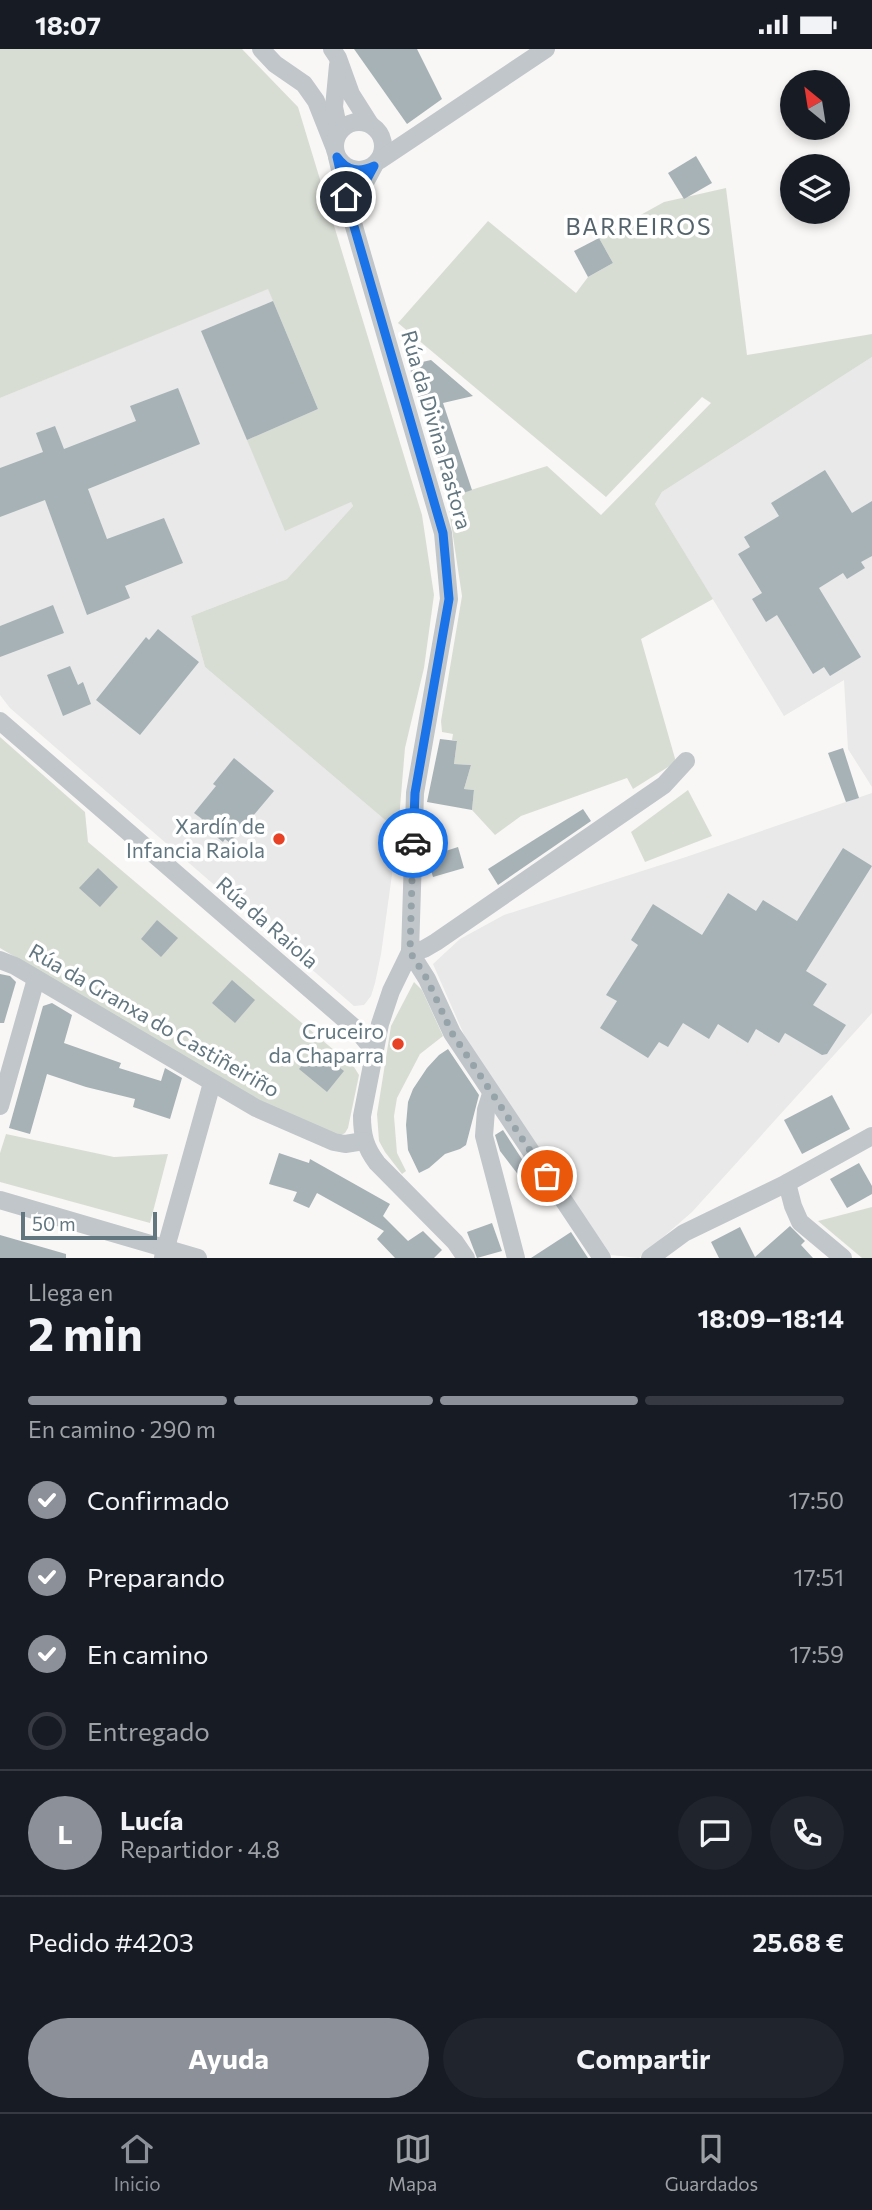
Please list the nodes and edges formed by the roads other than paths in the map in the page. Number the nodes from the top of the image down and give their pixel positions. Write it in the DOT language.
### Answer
graph roads {
  1 [pos="261,49"];
  2 [pos="546,49"];
  3 [pos="336,59"];
  4 [pos="304,84"];
  5 [pos="376,130"];
  6 [pos="414,139"];
  7 [pos="337,146"];
  8 [pos="377,163"];
  9 [pos="351,216"];
  10 [pos="0,721"];
  11 [pos="686,761"];
  12 [pos="410,952"];
  13 [pos="0,960"];
  14 [pos="36,979"];
  15 [pos="375,1052"];
  16 [pos="212,1083"];
  17 [pos="491,1094"];
  18 [pos="0,1106"];
  19 [pos="872,1136"];
  20 [pos="364,1141"];
  21 [pos="787,1183"];
  22 [pos="0,1201"];
  23 [pos="165,1254"];
  24 [pos="651,1257"];
  25 [pos="198,1258"];
  26 [pos="466,1258"];
  27 [pos="516,1258"];
  28 [pos="602,1258"];
  29 [pos="843,1258"];
  1 -- 4 [label="street"];
  2 -- 6 [label="street"];
  3 -- 4 [label="street"];
  3 -- 5 [label="street"];
  3 -- 7 [label="street"];
  4 -- 7 [label="street"];
  5 -- 6 [label="street"];
  5 -- 7 [label="street"];
  5 -- 8 [label="street"];
  6 -- 8 [label="street"];
  7 -- 8 [label="street"];
  7 -- 9 [label="street, Rúa da Divina Pastora"];
  8 -- 9 [label="street"];
  9 -- 12 [label="street, Rúa da Divina Pastora"];
  10 -- 15 [label="street, Rúa da Raiola"];
  11 -- 12 [label="street"];
  12 -- 15 [label="street, Rúa da Divina Pastora"];
  12 -- 17 [label="street"];
  13 -- 14 [label="street, Rúa da Granxa do Castiñeiriño"];
  14 -- 16 [label="street, Rúa da Granxa do Castiñeiriño"];
  14 -- 18 [label="street"];
  15 -- 20 [label="street, Rúa da Divina Pastora"];
  16 -- 20 [label="street, Rúa da Granxa do Castiñeiriño"];
  16 -- 23 [label="street"];
  17 -- 27 [label="street"];
  17 -- 28 [label="street"];
  19 -- 21 [label="street"];
  20 -- 26 [label="street"];
  21 -- 24 [label="street"];
  21 -- 29 [label="street"];
  22 -- 23 [label="street"];
  23 -- 25 [label="street"];
}
